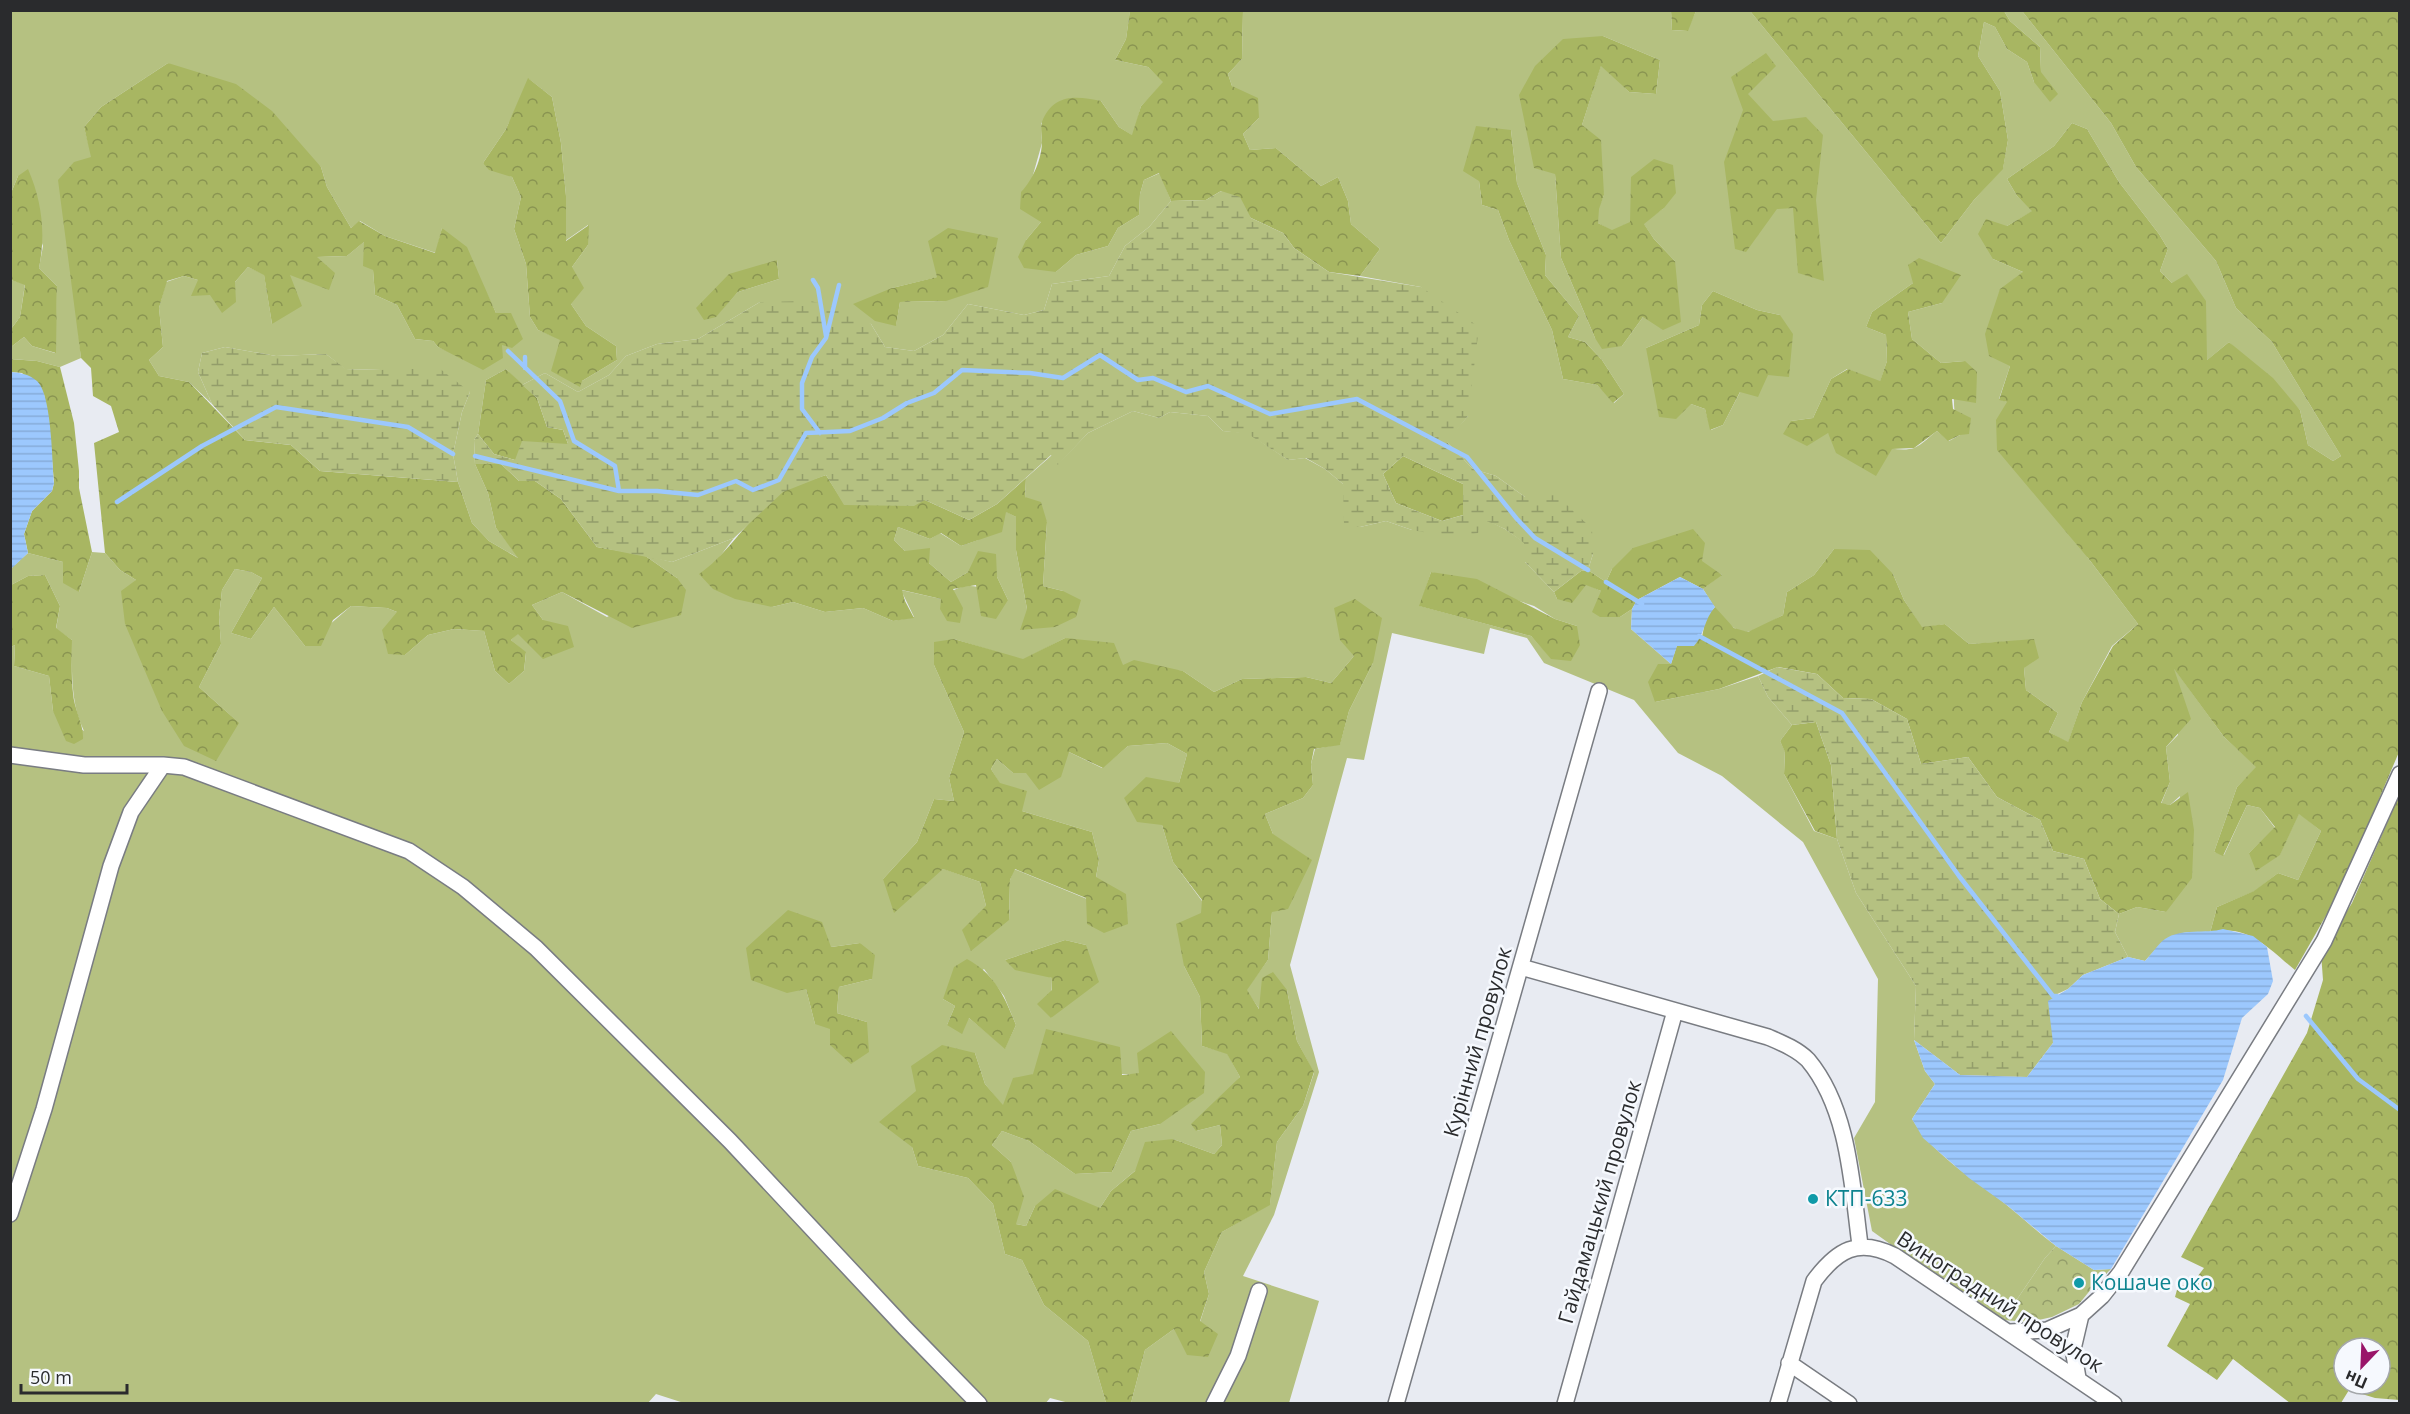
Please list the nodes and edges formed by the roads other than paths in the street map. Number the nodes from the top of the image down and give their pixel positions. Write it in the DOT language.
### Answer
graph roads {
  1 [pos="1599,691"];
  2 [pos="10,755"];
  3 [pos="163,765"];
  4 [pos="2400,774"];
  5 [pos="1521,967"];
  6 [pos="1675,1011"];
  7 [pos="10,1214"];
  8 [pos="1860,1245"];
  9 [pos="1259,1291"];
  10 [pos="2081,1315"];
  11 [pos="2010,1332"];
  12 [pos="1789,1363"];
  13 [pos="2078,1378"];
  14 [pos="979,1404"];
  15 [pos="1214,1404"];
  16 [pos="1396,1404"];
  17 [pos="1565,1404"];
  18 [pos="1778,1404"];
  19 [pos="1849,1404"];
  20 [pos="2114,1404"];
  1 -- 5 [label="street, Курінний провулок"];
  2 -- 3 [label="street"];
  3 -- 7 [label="street"];
  3 -- 14 [label="street"];
  4 -- 10 [label="street"];
  5 -- 6 [label="street"];
  5 -- 16 [label="street, Курінний провулок"];
  6 -- 8 [label="street"];
  6 -- 17 [label="street, Гайдамацький провулок"];
  8 -- 11 [label="street, Виноградний провулок"];
  8 -- 12 [label="street"];
  9 -- 15 [label="street"];
  10 -- 11 [label="street"];
  10 -- 13 [label="street"];
  11 -- 13 [label="street, Виноградний провулок"];
  12 -- 18 [label="street"];
  12 -- 19 [label="street"];
  13 -- 20 [label="street, Виноградний провулок"];
}
